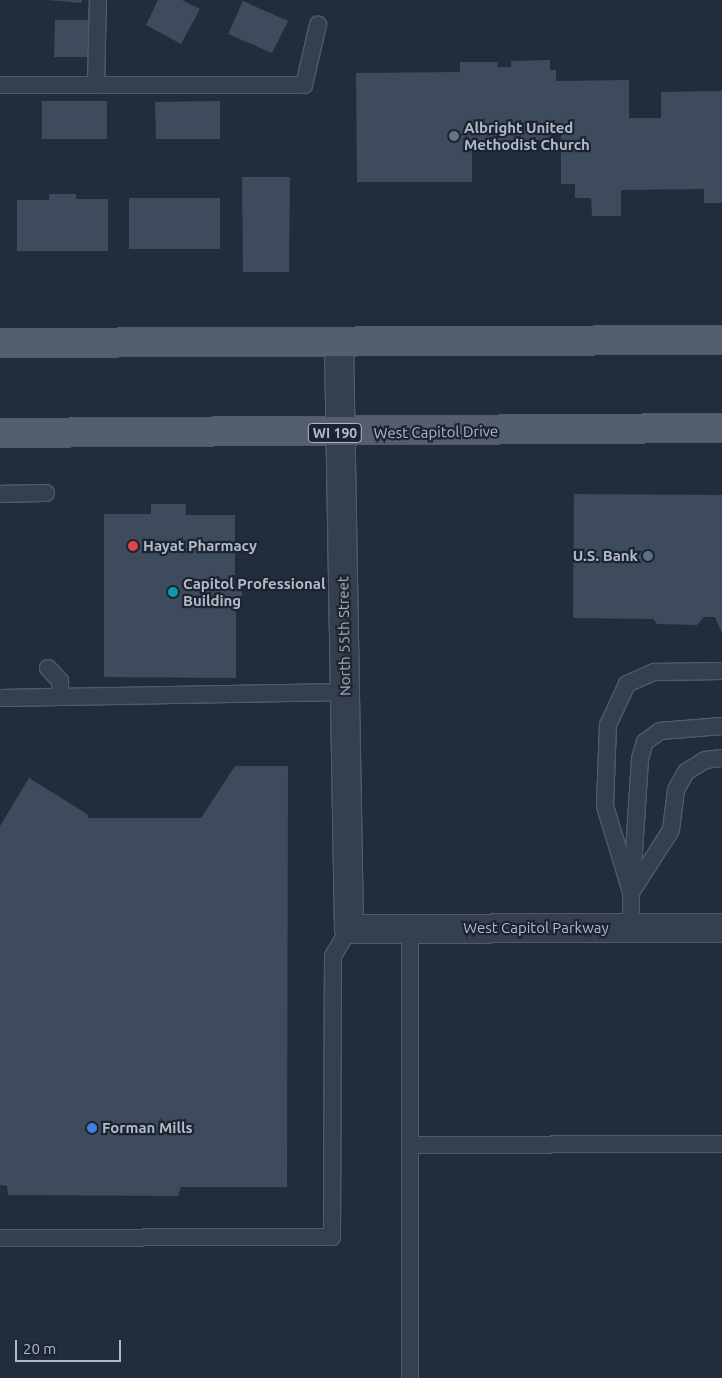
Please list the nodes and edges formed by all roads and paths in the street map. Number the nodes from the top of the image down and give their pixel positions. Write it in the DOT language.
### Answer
graph roads {
  1 [pos="98,0"];
  2 [pos="318,25"];
  3 [pos="0,85"];
  4 [pos="96,85"];
  5 [pos="722,340"];
  6 [pos="0,343"];
  7 [pos="339,344"];
  8 [pos="722,428"];
  9 [pos="0,433"];
  10 [pos="341,433"];
  11 [pos="46,493"];
  12 [pos="0,494"];
  13 [pos="48,668"];
  14 [pos="722,671"];
  15 [pos="345,692"];
  16 [pos="60,697"];
  17 [pos="0,698"];
  18 [pos="722,726"];
  19 [pos="722,758"];
  20 [pos="631,892"];
  21 [pos="410,928"];
  22 [pos="631,928"];
  23 [pos="722,928"];
  24 [pos="349,929"];
  25 [pos="722,1144"];
  26 [pos="410,1145"];
  27 [pos="0,1238"];
  28 [pos="410,1378"];
  1 -- 4 [label="lane"];
  2 -- 4 [label="lane"];
  3 -- 4 [label="lane"];
  5 -- 7 [label="main road"];
  6 -- 7 [label="main road"];
  7 -- 10 [label="street, North 55th Street"];
  8 -- 10 [label="main road, West Capitol Drive / WI 190"];
  9 -- 10 [label="main road, West Capitol Drive / WI 190"];
  10 -- 15 [label="street, North 55th Street"];
  11 -- 12 [label="lane"];
  13 -- 16 [label="lane"];
  14 -- 20 [label="lane"];
  15 -- 16 [label="lane"];
  15 -- 24 [label="street, North 55th Street"];
  16 -- 17 [label="lane"];
  18 -- 20 [label="lane"];
  19 -- 20 [label="lane"];
  20 -- 22 [label="lane"];
  21 -- 22 [label="street, West Capitol Parkway"];
  21 -- 24 [label="street, West Capitol Parkway"];
  21 -- 26 [label="lane"];
  22 -- 23 [label="street, West Capitol Parkway"];
  24 -- 27 [label="lane"];
  25 -- 26 [label="lane"];
  26 -- 28 [label="lane"];
}
